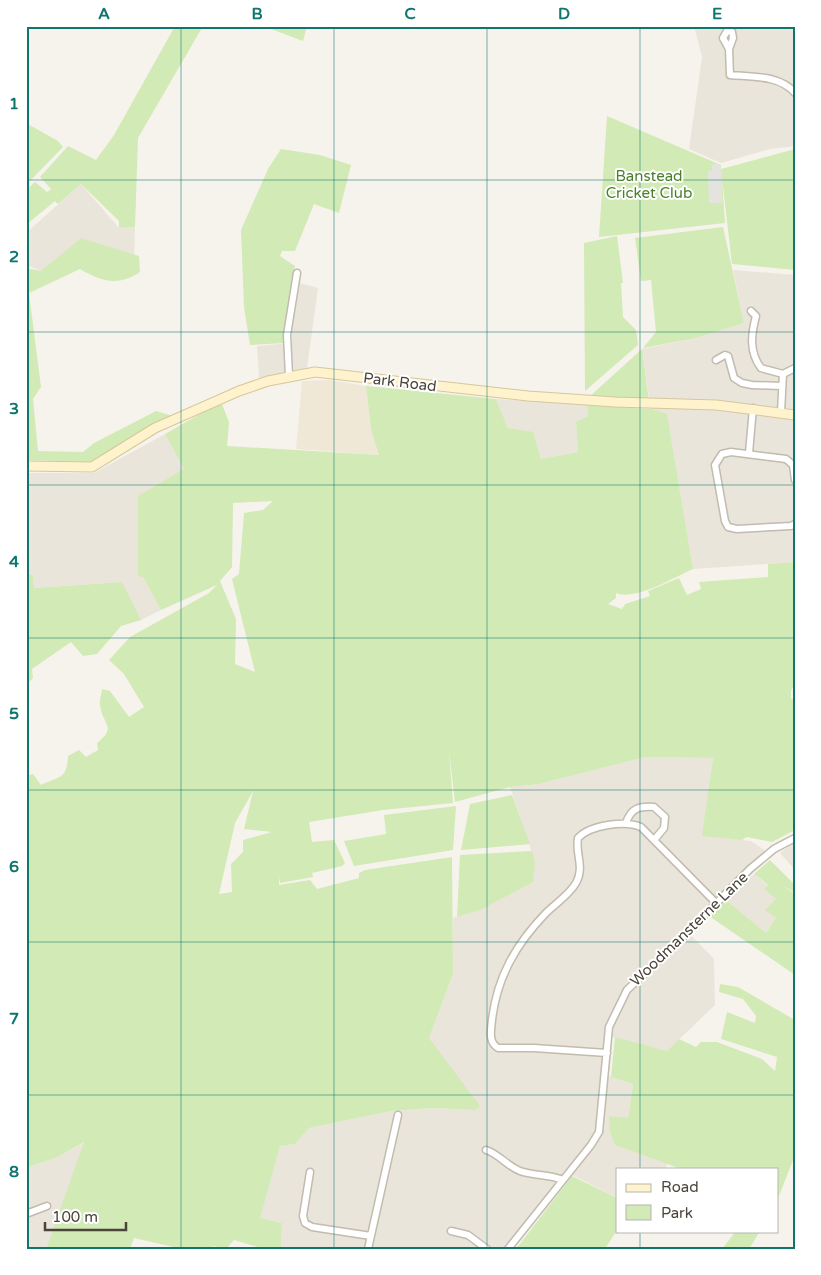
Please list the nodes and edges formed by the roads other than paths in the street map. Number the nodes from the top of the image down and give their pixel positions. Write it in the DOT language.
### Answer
graph roads {
  1 [pos="729,49"];
  2 [pos="795,94"];
  3 [pos="298,273"];
  4 [pos="751,311"];
  5 [pos="716,360"];
  6 [pos="795,368"];
  7 [pos="783,374"];
  8 [pos="289,376"];
  9 [pos="782,386"];
  10 [pos="753,408"];
  11 [pos="781,412"];
  12 [pos="795,415"];
  13 [pos="749,453"];
  14 [pos="26,466"];
  15 [pos="795,480"];
  16 [pos="795,524"];
  17 [pos="626,823"];
  18 [pos="655,838"];
  19 [pos="795,838"];
  20 [pos="716,903"];
  21 [pos="607,1053"];
  22 [pos="398,1115"];
  23 [pos="486,1150"];
  24 [pos="310,1172"];
  25 [pos="563,1180"];
  26 [pos="46,1206"];
  27 [pos="26,1214"];
  28 [pos="450,1231"];
  29 [pos="371,1236"];
  30 [pos="368,1249"];
  31 [pos="487,1249"];
  32 [pos="508,1249"];
  1 -- 2 [label="street"];
  3 -- 8 [label="street"];
  4 -- 7 [label="street"];
  5 -- 9 [label="street"];
  6 -- 7 [label="street"];
  7 -- 9 [label="street"];
  8 -- 10 [label="street, Park Road"];
  8 -- 14 [label="street, Park Road"];
  9 -- 11 [label="street"];
  10 -- 11 [label="street, Park Road"];
  10 -- 13 [label="street"];
  11 -- 12 [label="street, Park Road"];
  13 -- 15 [label="street"];
  13 -- 16 [label="street"];
  17 -- 18 [label="street"];
  17 -- 18 [label="street"];
  17 -- 21 [label="street"];
  18 -- 20 [label="street"];
  19 -- 20 [label="street, Woodmansterne Lane"];
  20 -- 21 [label="street, Woodmansterne Lane"];
  21 -- 25 [label="street, Woodmansterne Lane"];
  22 -- 29 [label="street"];
  23 -- 25 [label="street"];
  24 -- 29 [label="street"];
  25 -- 32 [label="street, Woodmansterne Lane"];
  26 -- 27 [label="street"];
  28 -- 31 [label="street"];
  29 -- 30 [label="street"];
}
